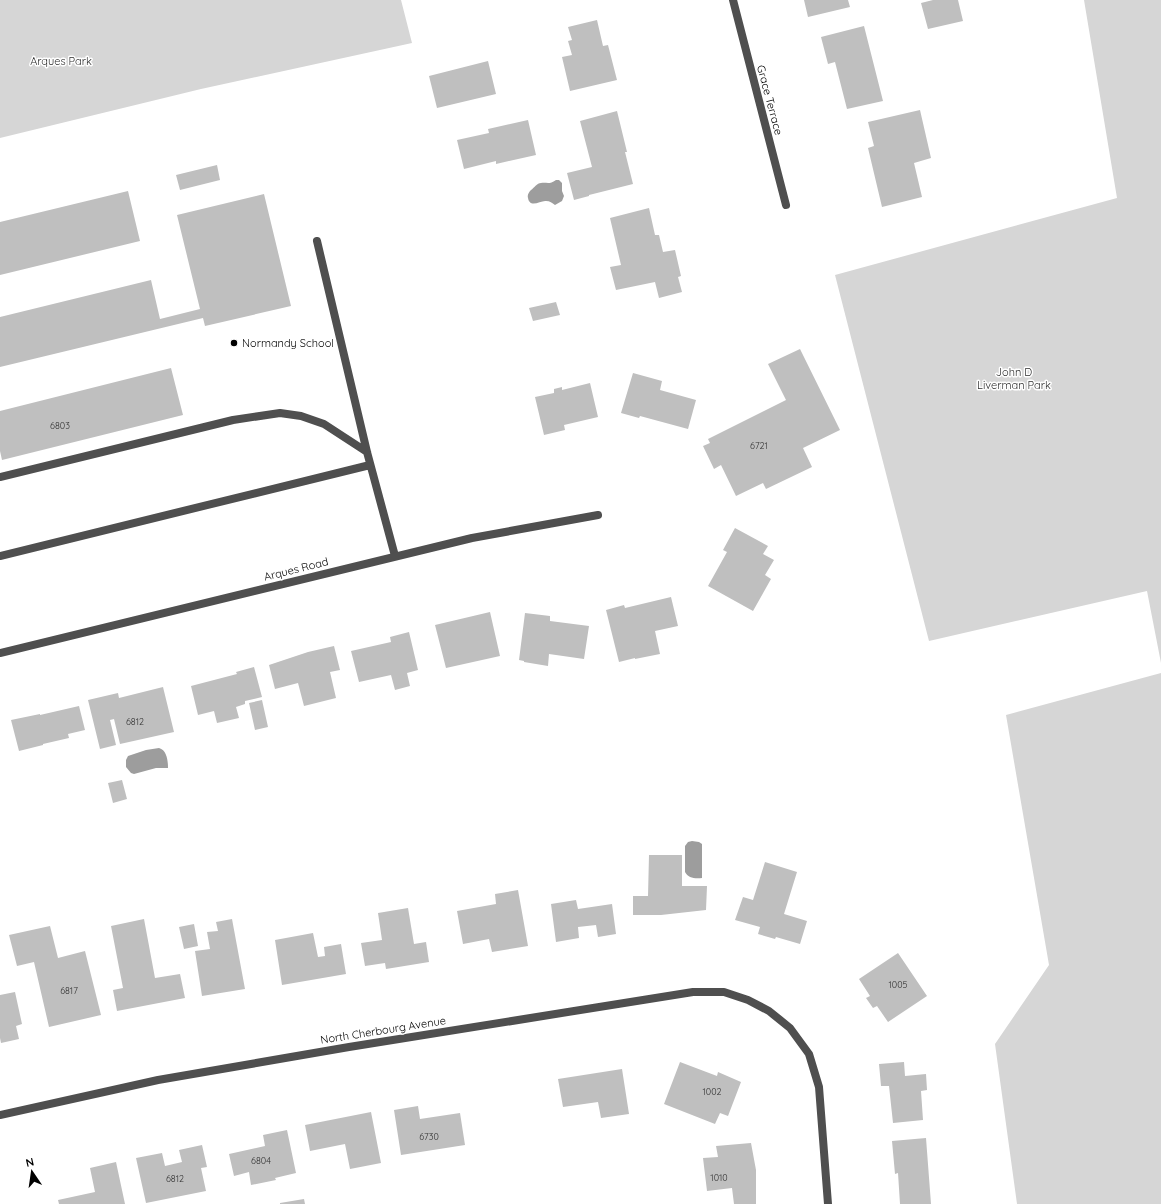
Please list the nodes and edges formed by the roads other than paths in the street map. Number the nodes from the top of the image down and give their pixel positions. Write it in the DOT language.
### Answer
graph roads {
  1 [pos="733,0"];
  2 [pos="786,205"];
  3 [pos="317,241"];
  4 [pos="367,452"];
  5 [pos="370,465"];
  6 [pos="0,477"];
  7 [pos="598,515"];
  8 [pos="0,556"];
  9 [pos="395,556"];
  10 [pos="0,653"];
  11 [pos="0,1114"];
  12 [pos="828,1204"];
  1 -- 2 [label="street, Grace Terrace"];
  3 -- 4 [label="street"];
  4 -- 5 [label="street"];
  4 -- 6 [label="street"];
  5 -- 8 [label="street"];
  5 -- 9 [label="street"];
  7 -- 9 [label="street, Arques Road"];
  9 -- 10 [label="street, Arques Road"];
  11 -- 12 [label="street, North Cherbourg Avenue"];
}
